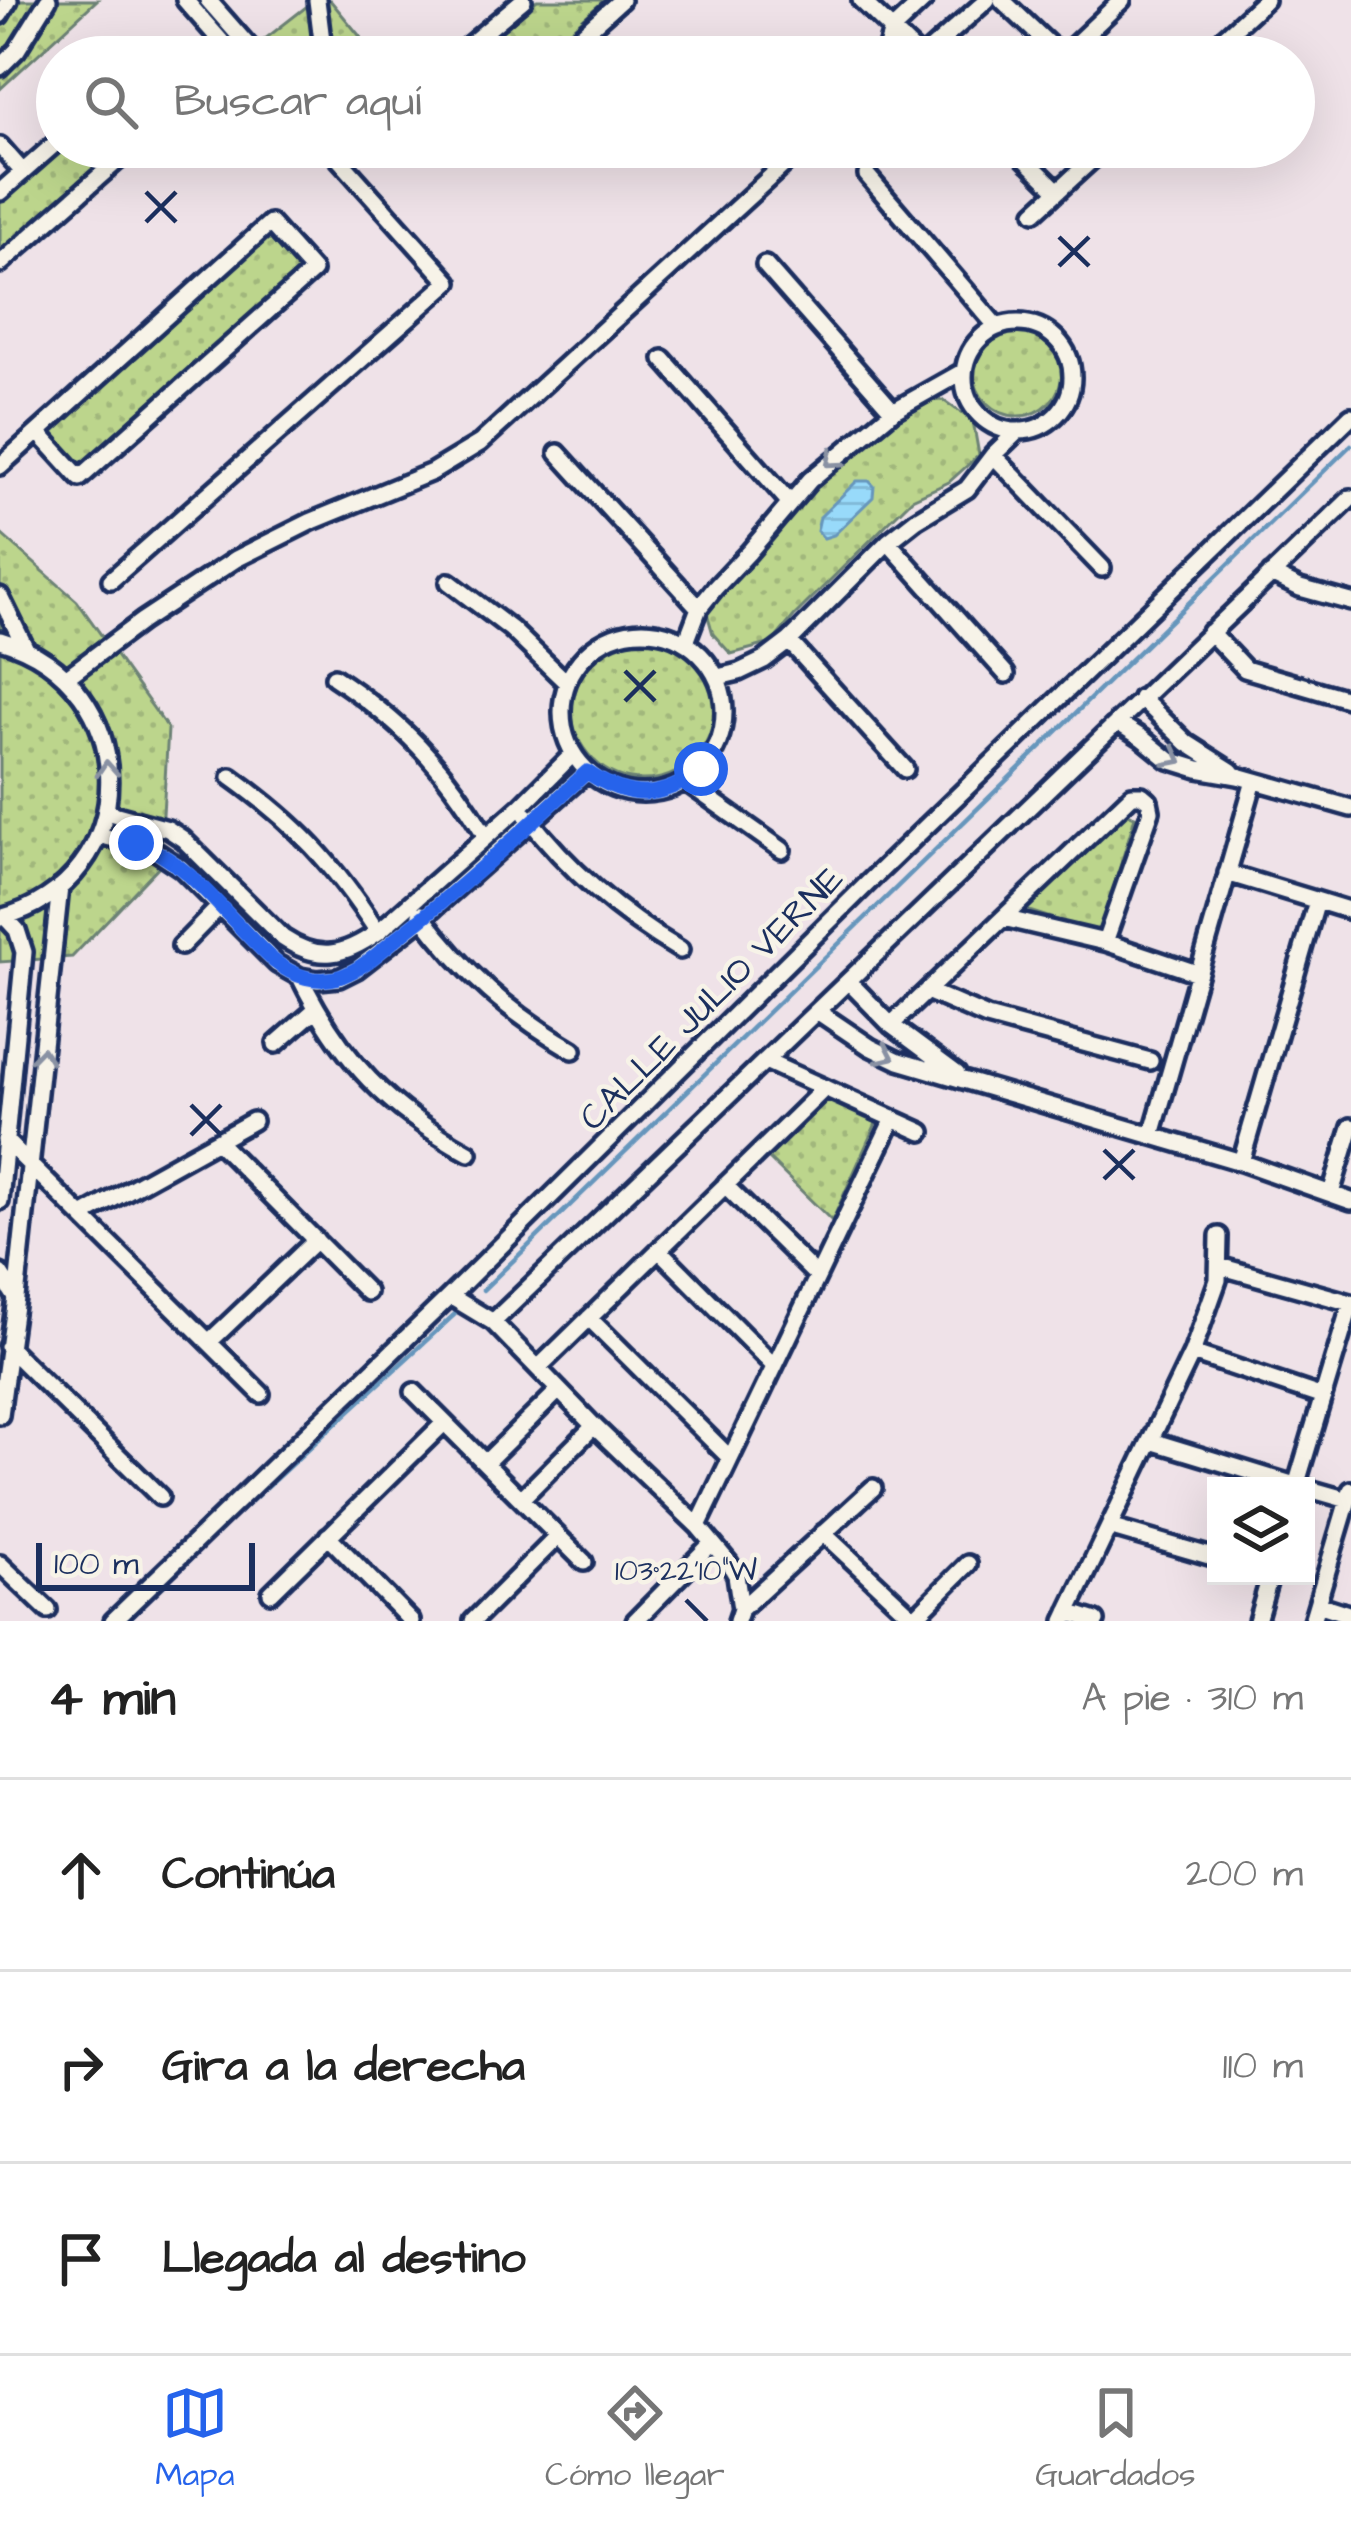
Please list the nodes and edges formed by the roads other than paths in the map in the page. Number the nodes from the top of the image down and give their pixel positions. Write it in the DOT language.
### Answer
graph roads {
  1 [pos="9,0"];
  2 [pos="48,0"];
  3 [pos="185,0"];
  4 [pos="208,0"];
  5 [pos="317,0"];
  6 [pos="523,0"];
  7 [pos="621,0"];
  8 [pos="862,0"];
  9 [pos="923,0"];
  10 [pos="987,0"];
  11 [pos="1002,0"];
  12 [pos="1122,0"];
  13 [pos="1265,0"];
  14 [pos="0,15"];
  15 [pos="892,30"];
  16 [pos="217,36"];
  17 [pos="240,36"];
  18 [pos="321,36"];
  19 [pos="480,36"];
  20 [pos="580,36"];
  21 [pos="890,36"];
  22 [pos="899,36"];
  23 [pos="946,36"];
  24 [pos="1040,36"];
  25 [pos="1084,36"];
  26 [pos="1226,36"];
  27 [pos="0,67"];
  28 [pos="0,146"];
  29 [pos="36,161"];
  30 [pos="109,168"];
  31 [pos="347,168"];
  32 [pos="780,168"];
  33 [pos="1034,168"];
  34 [pos="1083,168"];
  35 [pos="23,172"];
  36 [pos="867,175"];
  37 [pos="1058,191"];
  38 [pos="0,192"];
  39 [pos="1035,212"];
  40 [pos="0,264"];
  41 [pos="765,265"];
  42 [pos="997,327"];
  43 [pos="663,359"];
  44 [pos="964,370"];
  45 [pos="892,411"];
  46 [pos="1351,416"];
  47 [pos="1018,431"];
  48 [pos="39,433"];
  49 [pos="558,453"];
  50 [pos="993,455"];
  51 [pos="0,466"];
  52 [pos="1351,498"];
  53 [pos="790,503"];
  54 [pos="888,542"];
  55 [pos="1102,568"];
  56 [pos="1271,574"];
  57 [pos="111,580"];
  58 [pos="449,582"];
  59 [pos="0,596"];
  60 [pos="1351,602"];
  61 [pos="699,608"];
  62 [pos="1210,632"];
  63 [pos="0,640"];
  64 [pos="789,641"];
  65 [pos="686,642"];
  66 [pos="26,649"];
  67 [pos="1006,674"];
  68 [pos="68,677"];
  69 [pos="334,677"];
  70 [pos="718,677"];
  71 [pos="567,683"];
  72 [pos="1142,698"];
  73 [pos="1351,700"];
  74 [pos="1117,722"];
  75 [pos="573,754"];
  76 [pos="905,769"];
  77 [pos="587,772"];
  78 [pos="231,777"];
  79 [pos="1246,778"];
  80 [pos="686,782"];
  81 [pos="520,807"];
  82 [pos="1351,808"];
  83 [pos="106,812"];
  84 [pos="532,822"];
  85 [pos="98,835"];
  86 [pos="485,835"];
  87 [pos="782,850"];
  88 [pos="1227,873"];
  89 [pos="59,887"];
  90 [pos="411,901"];
  91 [pos="1317,901"];
  92 [pos="218,907"];
  93 [pos="1351,911"];
  94 [pos="1004,917"];
  95 [pos="3,918"];
  96 [pos="423,918"];
  97 [pos="378,932"];
  98 [pos="1105,943"];
  99 [pos="181,946"];
  100 [pos="680,950"];
  101 [pos="1197,974"];
  102 [pos="300,977"];
  103 [pos="848,981"];
  104 [pos="927,991"];
  105 [pos="316,1010"];
  106 [pos="817,1011"];
  107 [pos="891,1025"];
  108 [pos="276,1044"];
  109 [pos="573,1050"];
  110 [pos="765,1060"];
  111 [pos="1150,1061"];
  112 [pos="964,1079"];
  113 [pos="825,1088"];
  114 [pos="4,1110"];
  115 [pos="892,1119"];
  116 [pos="253,1120"];
  117 [pos="34,1127"];
  118 [pos="1351,1127"];
  119 [pos="922,1132"];
  120 [pos="1152,1135"];
  121 [pos="5,1140"];
  122 [pos="217,1142"];
  123 [pos="469,1153"];
  124 [pos="1241,1162"];
  125 [pos="30,1164"];
  126 [pos="725,1185"];
  127 [pos="1331,1193"];
  128 [pos="0,1201"];
  129 [pos="1351,1202"];
  130 [pos="82,1216"];
  131 [pos="1220,1236"];
  132 [pos="316,1240"];
  133 [pos="659,1250"];
  134 [pos="1219,1266"];
  135 [pos="0,1273"];
  136 [pos="817,1276"];
  137 [pos="367,1292"];
  138 [pos="450,1296"];
  139 [pos="16,1298"];
  140 [pos="1351,1303"];
  141 [pos="589,1318"];
  142 [pos="493,1322"];
  143 [pos="209,1342"];
  144 [pos="8,1347"];
  145 [pos="1192,1353"];
  146 [pos="774,1366"];
  147 [pos="538,1368"];
  148 [pos="559,1390"];
  149 [pos="414,1392"];
  150 [pos="261,1394"];
  151 [pos="1323,1397"];
  152 [pos="0,1415"];
  153 [pos="445,1423"];
  154 [pos="594,1426"];
  155 [pos="1150,1441"];
  156 [pos="730,1458"];
  157 [pos="485,1463"];
  158 [pos="1269,1477"];
  159 [pos="1301,1477"];
  160 [pos="873,1488"];
  161 [pos="1315,1493"];
  162 [pos="160,1497"];
  163 [pos="521,1499"];
  164 [pos="1348,1506"];
  165 [pos="698,1526"];
  166 [pos="1109,1527"];
  167 [pos="823,1533"];
  168 [pos="558,1536"];
  169 [pos="328,1537"];
  170 [pos="712,1543"];
  171 [pos="1207,1555"];
  172 [pos="584,1562"];
  173 [pos="0,1564"];
  174 [pos="968,1564"];
  175 [pos="1267,1585"];
  176 [pos="271,1592"];
  177 [pos="48,1610"];
  178 [pos="1314,1613"];
  179 [pos="739,1615"];
  180 [pos="1351,1615"];
  181 [pos="1066,1617"];
  182 [pos="112,1621"];
  183 [pos="411,1621"];
  184 [pos="473,1621"];
  185 [pos="635,1621"];
  186 [pos="1096,1621"];
  187 [pos="1257,1621"];
  1 -- 14 [label="street"];
  2 -- 27 [label="street"];
  3 -- 16 [label="street"];
  4 -- 17 [label="street"];
  5 -- 18 [label="street"];
  6 -- 19 [label="street"];
  7 -- 20 [label="street"];
  8 -- 15 [label="street"];
  9 -- 15 [label="street"];
  10 -- 23 [label="street"];
  11 -- 24 [label="street"];
  12 -- 25 [label="street"];
  13 -- 26 [label="street"];
  15 -- 21 [label="street"];
  15 -- 22 [label="street"];
  28 -- 35 [label="street"];
  29 -- 35 [label="street"];
  30 -- 40 [label="street"];
  31 -- 57 [label="street"];
  32 -- 68 [label="street"];
  33 -- 37 [label="street"];
  34 -- 37 [label="street"];
  35 -- 38 [label="street"];
  36 -- 42 [label="street"];
  37 -- 39 [label="street"];
  41 -- 45 [label="street"];
  42 -- 44 [label="street"];
  42 -- 47 [label="street"];
  43 -- 53 [label="street"];
  44 -- 45 [label="street"];
  44 -- 47 [label="street"];
  45 -- 53 [label="street, one-way"];
  46 -- 138 [label="street, CALLE JULIO VERNE"];
  47 -- 50 [label="street"];
  48 -- 48 [label="street"];
  48 -- 51 [label="street"];
  49 -- 61 [label="street"];
  50 -- 54 [label="street"];
  50 -- 55 [label="street"];
  52 -- 56 [label="street"];
  53 -- 61 [label="street"];
  54 -- 64 [label="street"];
  54 -- 67 [label="street"];
  56 -- 60 [label="street"];
  56 -- 62 [label="street"];
  58 -- 71 [label="street"];
  59 -- 66 [label="street"];
  61 -- 65 [label="street"];
  62 -- 72 [label="street"];
  62 -- 73 [label="street"];
  63 -- 66 [label="street"];
  64 -- 70 [label="street"];
  64 -- 76 [label="street"];
  65 -- 70 [label="street"];
  65 -- 71 [label="street"];
  66 -- 68 [label="street"];
  83 -- 68 [label="street, one-way"];
  69 -- 86 [label="street"];
  70 -- 80 [label="street"];
  71 -- 75 [label="street"];
  72 -- 74 [label="street"];
  72 -- 79 [label="street"];
  74 -- 79 [label="street, one-way"];
  74 -- 103 [label="street"];
  75 -- 77 [label="street"];
  75 -- 81 [label="street"];
  77 -- 80 [label="street"];
  77 -- 84 [label="street"];
  78 -- 97 [label="street"];
  79 -- 82 [label="street"];
  79 -- 88 [label="street"];
  80 -- 87 [label="street"];
  81 -- 84 [label="street"];
  81 -- 86 [label="street"];
  83 -- 85 [label="street"];
  83 -- 97 [label="street"];
  84 -- 96 [label="street"];
  84 -- 100 [label="street"];
  85 -- 89 [label="street"];
  85 -- 92 [label="street"];
  86 -- 90 [label="street"];
  88 -- 91 [label="street"];
  88 -- 101 [label="street"];
  89 -- 95 [label="street"];
  117 -- 89 [label="street, one-way"];
  90 -- 96 [label="street"];
  90 -- 97 [label="street"];
  91 -- 93 [label="street"];
  91 -- 124 [label="street"];
  92 -- 99 [label="street"];
  92 -- 102 [label="street"];
  94 -- 98 [label="street"];
  94 -- 98 [label="street"];
  94 -- 104 [label="street"];
  95 -- 114 [label="street"];
  96 -- 102 [label="street"];
  96 -- 109 [label="street"];
  98 -- 101 [label="street"];
  101 -- 120 [label="street"];
  102 -- 105 [label="street"];
  103 -- 106 [label="street"];
  103 -- 107 [label="street"];
  104 -- 107 [label="street"];
  104 -- 111 [label="street"];
  105 -- 108 [label="street"];
  105 -- 123 [label="street"];
  106 -- 110 [label="street"];
  106 -- 112 [label="street, one-way"];
  107 -- 112 [label="street"];
  110 -- 113 [label="street"];
  110 -- 142 [label="street"];
  112 -- 120 [label="street"];
  113 -- 115 [label="street"];
  113 -- 126 [label="street"];
  114 -- 117 [label="street"];
  114 -- 121 [label="street"];
  115 -- 119 [label="street"];
  115 -- 136 [label="street"];
  116 -- 122 [label="street"];
  117 -- 125 [label="street"];
  118 -- 127 [label="street"];
  120 -- 124 [label="street"];
  121 -- 125 [label="street"];
  121 -- 128 [label="street"];
  122 -- 130 [label="street"];
  122 -- 132 [label="street"];
  124 -- 127 [label="street"];
  125 -- 130 [label="street"];
  125 -- 139 [label="street"];
  126 -- 133 [label="street"];
  126 -- 136 [label="street"];
  127 -- 129 [label="street"];
  130 -- 143 [label="street"];
  131 -- 134 [label="street"];
  132 -- 137 [label="street"];
  132 -- 143 [label="street"];
  133 -- 141 [label="street"];
  133 -- 146 [label="street"];
  134 -- 140 [label="street"];
  134 -- 145 [label="street"];
  135 -- 139 [label="street"];
  136 -- 146 [label="street"];
  138 -- 142 [label="street"];
  138 -- 182 [label="street, CALLE JULIO VERNE"];
  139 -- 144 [label="street"];
  140 -- 151 [label="street"];
  141 -- 147 [label="street"];
  141 -- 156 [label="street"];
  142 -- 147 [label="street"];
  143 -- 150 [label="street"];
  144 -- 152 [label="street"];
  144 -- 162 [label="street"];
  145 -- 151 [label="street"];
  145 -- 155 [label="street"];
  146 -- 156 [label="street"];
  147 -- 148 [label="street"];
  148 -- 154 [label="street"];
  148 -- 157 [label="street"];
  149 -- 153 [label="street"];
  151 -- 159 [label="street"];
  153 -- 157 [label="street"];
  153 -- 169 [label="street"];
  154 -- 163 [label="street"];
  154 -- 165 [label="street"];
  155 -- 158 [label="street"];
  155 -- 166 [label="street"];
  156 -- 165 [label="street"];
  157 -- 163 [label="street"];
  160 -- 167 [label="street"];
  161 -- 164 [label="street"];
  163 -- 168 [label="street"];
  164 -- 178 [label="street"];
  165 -- 170 [label="street"];
  166 -- 171 [label="street"];
  166 -- 181 [label="street"];
  167 -- 174 [label="street"];
  167 -- 179 [label="street"];
  168 -- 172 [label="street"];
  168 -- 184 [label="street"];
  169 -- 176 [label="street"];
  169 -- 183 [label="street"];
  170 -- 179 [label="street"];
  170 -- 185 [label="street"];
  173 -- 177 [label="street"];
  175 -- 187 [label="street"];
  178 -- 180 [label="street"];
  181 -- 186 [label="street"];
}
